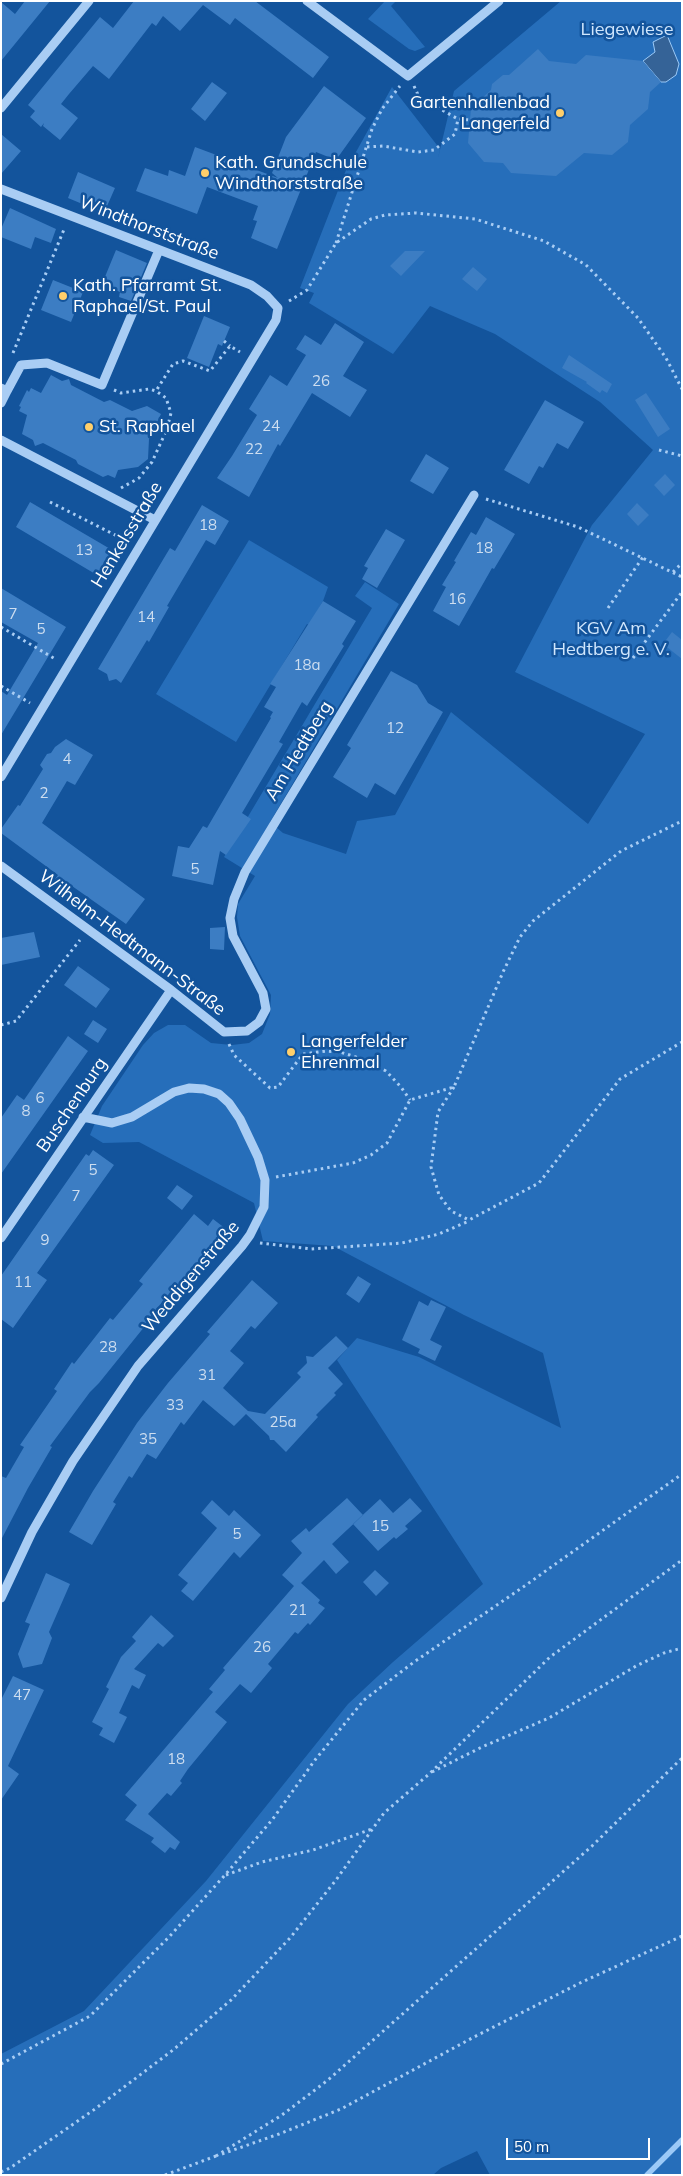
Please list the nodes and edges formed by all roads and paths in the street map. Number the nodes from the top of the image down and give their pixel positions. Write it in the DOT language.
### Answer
graph roads {
  1 [pos="89,1"];
  2 [pos="307,1"];
  3 [pos="500,1"];
  4 [pos="408,76"];
  5 [pos="1,108"];
  6 [pos="458,119"];
  7 [pos="470,120"];
  8 [pos="368,147"];
  9 [pos="1,189"];
  10 [pos="70,215"];
  11 [pos="336,243"];
  12 [pos="159,250"];
  13 [pos="278,308"];
  14 [pos="224,341"];
  15 [pos="230,346"];
  16 [pos="252,359"];
  17 [pos="21,365"];
  18 [pos="102,385"];
  19 [pos="682,389"];
  20 [pos="4,390"];
  21 [pos="156,391"];
  22 [pos="1,404"];
  23 [pos="1,440"];
  24 [pos="659,450"];
  25 [pos="682,456"];
  26 [pos="107,494"];
  27 [pos="474,495"];
  28 [pos="50,502"];
  29 [pos="155,520"];
  30 [pos="139,547"];
  31 [pos="643,557"];
  32 [pos="682,563"];
  33 [pos="673,572"];
  34 [pos="682,577"];
  35 [pos="682,592"];
  36 [pos="608,608"];
  37 [pos="1,627"];
  38 [pos="633,658"];
  39 [pos="67,667"];
  40 [pos="1,686"];
  41 [pos="42,710"];
  42 [pos="1,777"];
  43 [pos="682,821"];
  44 [pos="1,866"];
  45 [pos="88,929"];
  46 [pos="171,990"];
  47 [pos="1,1025"];
  48 [pos="247,1031"];
  49 [pos="224,1032"];
  50 [pos="682,1042"];
  51 [pos="454,1087"];
  52 [pos="410,1100"];
  53 [pos="83,1117"];
  54 [pos="265,1180"];
  55 [pos="469,1220"];
  56 [pos="250,1235"];
  57 [pos="1,1238"];
  58 [pos="682,1474"];
  59 [pos="682,1560"];
  60 [pos="1,1598"];
  61 [pos="682,1648"];
  62 [pos="682,1758"];
  63 [pos="428,1775"];
  64 [pos="373,1829"];
  65 [pos="225,1875"];
  66 [pos="682,1936"];
  67 [pos="1,2064"];
  68 [pos="216,2156"];
  69 [pos="1,2172"];
  70 [pos="165,2175"];
  1 -- 5 [label="street"];
  2 -- 4 [label="street"];
  3 -- 4 [label="street"];
  4 -- 6 [label="path"];
  4 -- 8 [label="path"];
  6 -- 7 [label="path"];
  6 -- 8 [label="path"];
  8 -- 11 [label="path"];
  9 -- 10 [label="street, Windthorststraße"];
  10 -- 12 [label="street, Windthorststraße"];
  10 -- 17 [label="path"];
  11 -- 13 [label="path"];
  11 -- 19 [label="path"];
  12 -- 13 [label="street, Windthorststraße"];
  12 -- 18 [label="street"];
  13 -- 16 [label="street, Henkelsstraße"];
  14 -- 15 [label="path"];
  15 -- 16 [label="path"];
  15 -- 21 [label="path"];
  16 -- 29 [label="street, Henkelsstraße"];
  17 -- 18 [label="street"];
  17 -- 20 [label="street"];
  18 -- 21 [label="path"];
  20 -- 22 [label="street"];
  21 -- 26 [label="path"];
  23 -- 26 [label="street"];
  24 -- 25 [label="path"];
  26 -- 29 [label="street"];
  27 -- 31 [label="path"];
  27 -- 48 [label="street, Am Hedtberg"];
  28 -- 30 [label="path"];
  29 -- 30 [label="street, Henkelsstraße"];
  30 -- 39 [label="street, Henkelsstraße"];
  31 -- 33 [label="path"];
  31 -- 36 [label="path"];
  32 -- 33 [label="path"];
  33 -- 34 [label="path"];
  35 -- 38 [label="path"];
  37 -- 39 [label="path"];
  39 -- 41 [label="street, Henkelsstraße"];
  40 -- 41 [label="path"];
  41 -- 42 [label="street, Henkelsstraße"];
  43 -- 51 [label="path"];
  44 -- 45 [label="street, Wilhelm-Hedtmann-Straße"];
  45 -- 46 [label="street, Wilhelm-Hedtmann-Straße"];
  45 -- 47 [label="path"];
  46 -- 49 [label="street, Wilhelm-Hedtmann-Straße"];
  46 -- 53 [label="street, Buschenburg"];
  48 -- 49 [label="street, Wilhelm-Hedtmann-Straße"];
  49 -- 52 [label="path"];
  50 -- 55 [label="path"];
  51 -- 52 [label="path"];
  51 -- 55 [label="path"];
  52 -- 54 [label="path"];
  53 -- 54 [label="street, Weddigenstraße"];
  53 -- 57 [label="street, Buschenburg"];
  54 -- 56 [label="street, Weddigenstraße"];
  55 -- 56 [label="path"];
  56 -- 60 [label="street, Weddigenstraße"];
  58 -- 65 [label="path"];
  59 -- 63 [label="path"];
  61 -- 63 [label="path"];
  62 -- 68 [label="path"];
  63 -- 64 [label="path"];
  64 -- 65 [label="path"];
  64 -- 69 [label="path"];
  65 -- 67 [label="path"];
  66 -- 68 [label="path"];
  68 -- 70 [label="path"];
}
